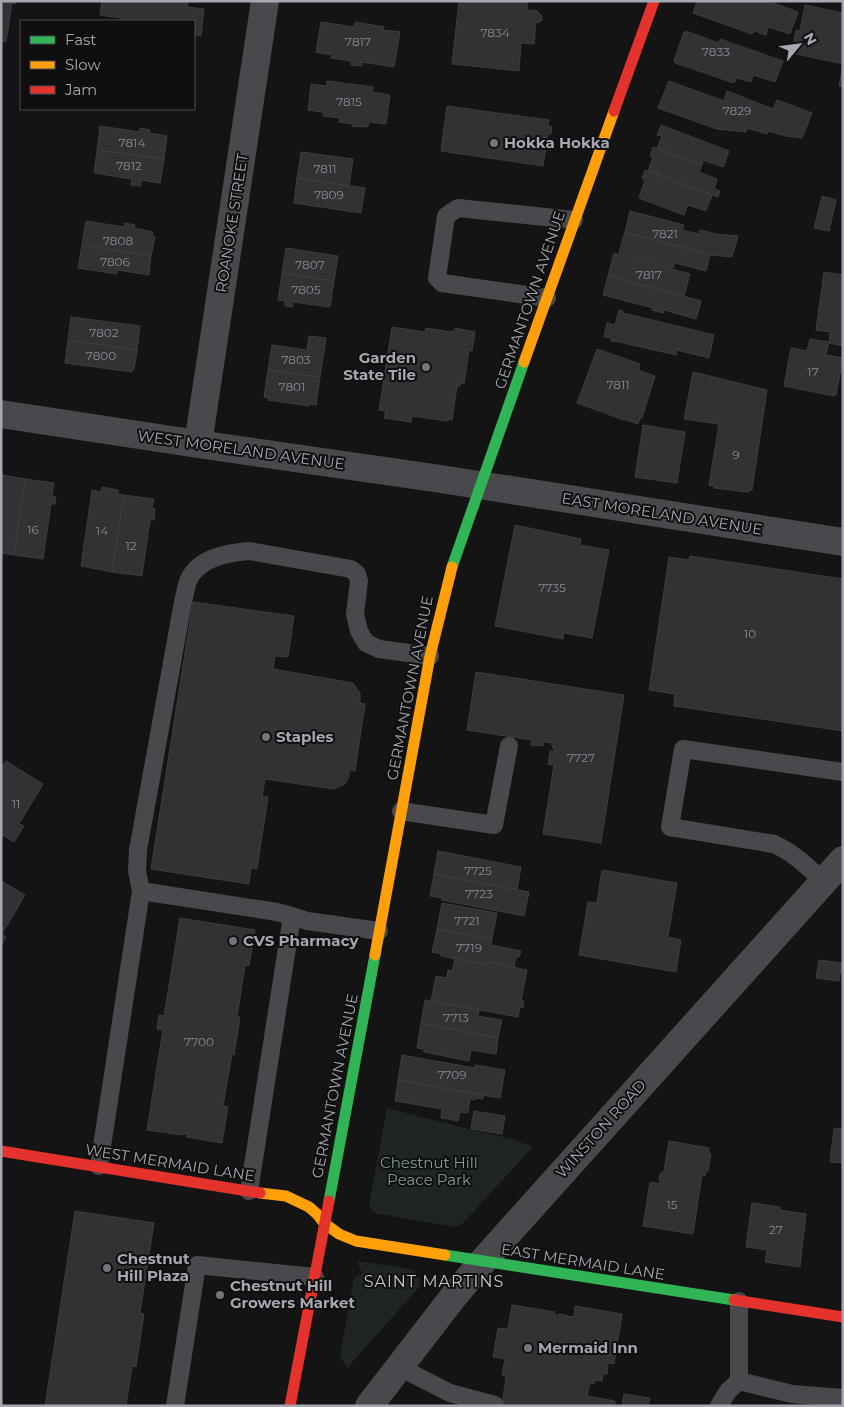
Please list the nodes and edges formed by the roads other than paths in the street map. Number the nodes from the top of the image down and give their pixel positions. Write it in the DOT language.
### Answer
graph roads {
  1 [pos="265,1"];
  2 [pos="654,1"];
  3 [pos="574,220"];
  4 [pos="547,298"];
  5 [pos="1,414"];
  6 [pos="198,444"];
  7 [pos="481,486"];
  8 [pos="843,542"];
  9 [pos="430,656"];
  10 [pos="509,746"];
  11 [pos="843,772"];
  12 [pos="401,811"];
  13 [pos="843,860"];
  14 [pos="824,882"];
  15 [pos="141,892"];
  16 [pos="292,916"];
  17 [pos="379,931"];
  18 [pos="1,1151"];
  19 [pos="100,1166"];
  20 [pos="250,1191"];
  21 [pos="324,1223"];
  22 [pos="483,1261"];
  23 [pos="315,1277"];
  24 [pos="739,1301"];
  25 [pos="843,1317"];
  26 [pos="399,1367"];
  27 [pos="739,1381"];
  28 [pos="843,1398"];
  29 [pos="175,1406"];
  30 [pos="290,1406"];
  31 [pos="369,1406"];
  32 [pos="495,1406"];
  33 [pos="719,1406"];
  1 -- 6 [label="street, ROANOKE STREET"];
  2 -- 3 [label="main road, GERMANTOWN AVENUE"];
  3 -- 4 [label="main road, GERMANTOWN AVENUE"];
  3 -- 4 [label="lane"];
  4 -- 7 [label="main road, GERMANTOWN AVENUE"];
  5 -- 6 [label="street, WEST MORELAND AVENUE"];
  6 -- 7 [label="street, WEST MORELAND AVENUE"];
  7 -- 8 [label="street, EAST MORELAND AVENUE"];
  7 -- 9 [label="main road, GERMANTOWN AVENUE"];
  9 -- 12 [label="main road, GERMANTOWN AVENUE"];
  9 -- 15 [label="lane"];
  10 -- 12 [label="lane"];
  11 -- 14 [label="lane"];
  12 -- 17 [label="main road, GERMANTOWN AVENUE"];
  13 -- 14 [label="street, WINSTON ROAD"];
  14 -- 22 [label="street, WINSTON ROAD"];
  15 -- 16 [label="lane"];
  15 -- 19 [label="lane"];
  16 -- 17 [label="lane"];
  16 -- 20 [label="lane"];
  17 -- 21 [label="main road, GERMANTOWN AVENUE"];
  18 -- 19 [label="main road, WEST MERMAID LANE"];
  19 -- 20 [label="main road, WEST MERMAID LANE"];
  20 -- 21 [label="main road, WEST MERMAID LANE"];
  21 -- 22 [label="main road, EAST MERMAID LANE"];
  21 -- 23 [label="main road, GERMANTOWN AVENUE"];
  22 -- 24 [label="main road, EAST MERMAID LANE"];
  22 -- 26 [label="street, WINSTON ROAD"];
  23 -- 29 [label="lane"];
  23 -- 30 [label="main road, GERMANTOWN AVENUE"];
  24 -- 25 [label="main road, EAST MERMAID LANE"];
  24 -- 27 [label="lane"];
  26 -- 31 [label="street, WINSTON ROAD"];
  26 -- 32 [label="lane"];
  27 -- 28 [label="lane"];
  27 -- 33 [label="lane"];
}
